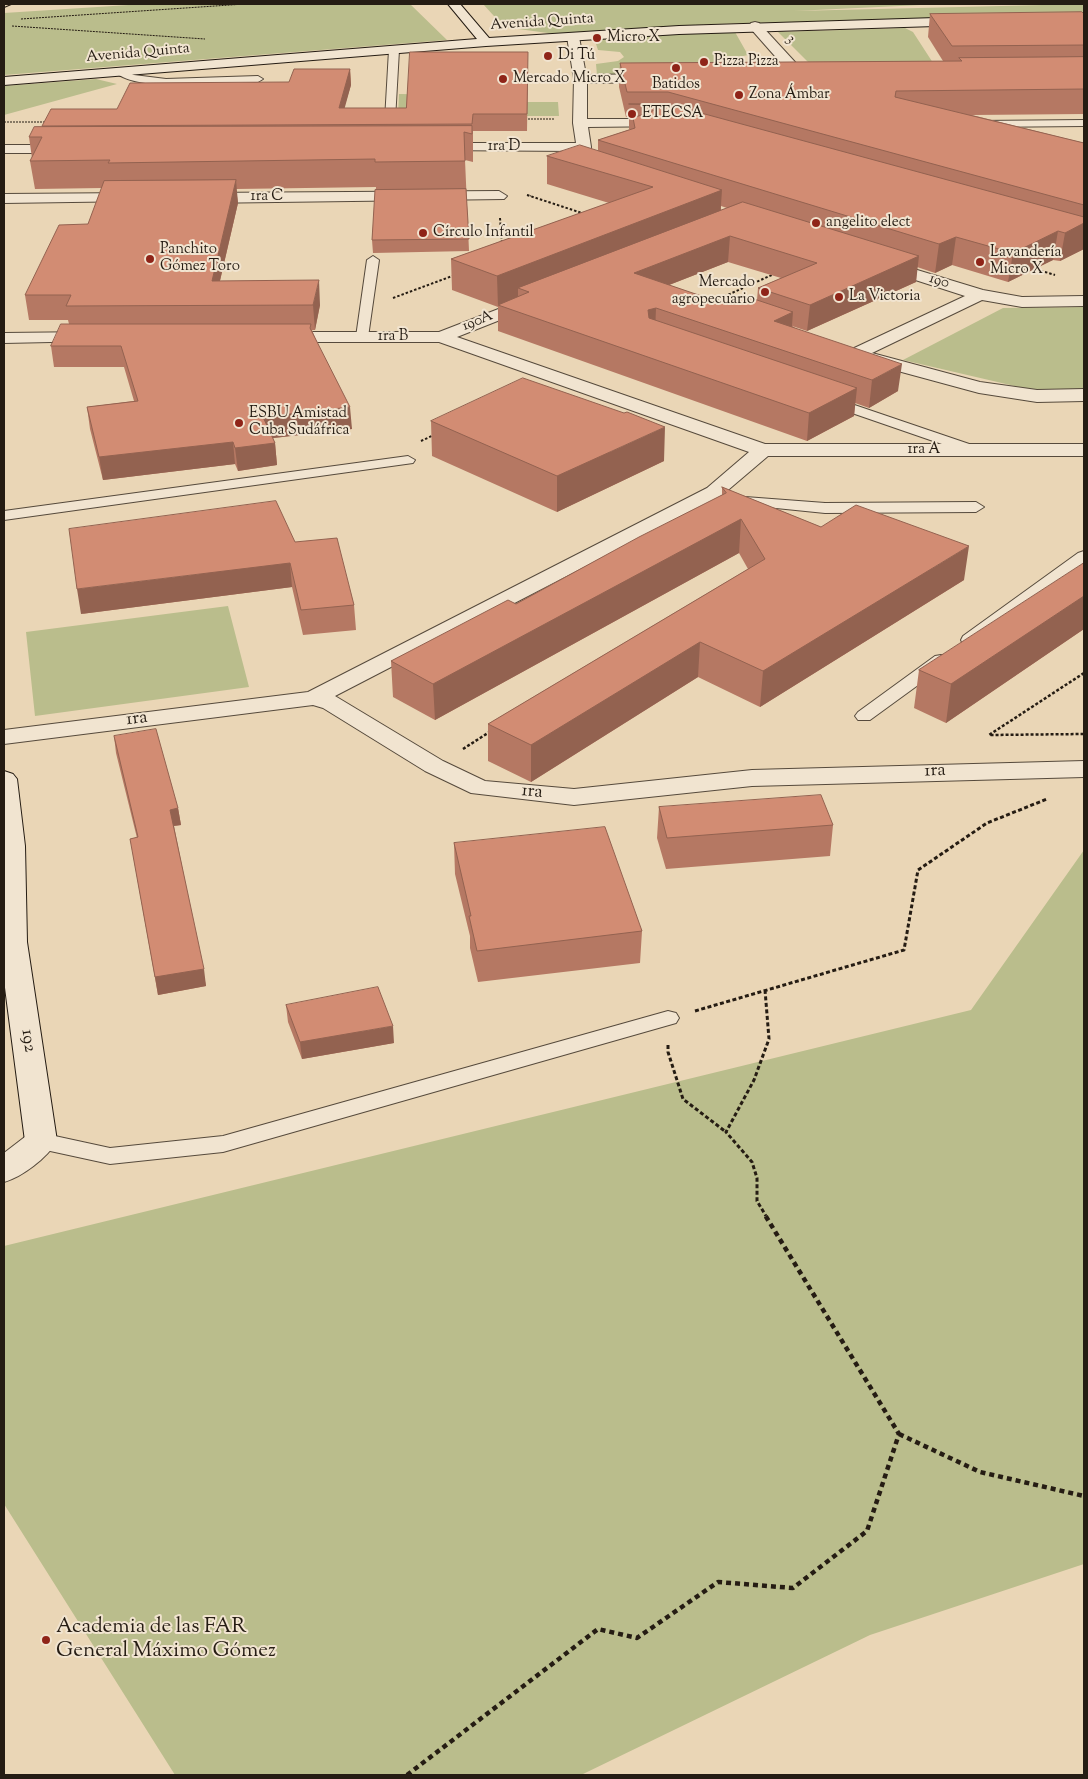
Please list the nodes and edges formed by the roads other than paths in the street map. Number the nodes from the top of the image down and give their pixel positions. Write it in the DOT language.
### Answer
graph roads {
  1 [pos="454,4"];
  2 [pos="985,20"];
  3 [pos="470,23"];
  4 [pos="755,26"];
  5 [pos="568,37"];
  6 [pos="486,42"];
  7 [pos="394,50"];
  8 [pos="120,72"];
  9 [pos="782,77"];
  10 [pos="666,78"];
  11 [pos="258,79"];
  12 [pos="580,79"];
  13 [pos="4,81"];
  14 [pos="390,120"];
  15 [pos="580,121"];
  16 [pos="1032,123"];
  17 [pos="1084,123"];
  18 [pos="975,124"];
  19 [pos="677,126"];
  20 [pos="1049,133"];
  21 [pos="424,147"];
  22 [pos="584,147"];
  23 [pos="4,149"];
  24 [pos="84,149"];
  25 [pos="615,179"];
  26 [pos="499,196"];
  27 [pos="152,198"];
  28 [pos="181,198"];
  29 [pos="4,199"];
  30 [pos="372,260"];
  31 [pos="869,260"];
  32 [pos="549,294"];
  33 [pos="980,295"];
  34 [pos="1084,301"];
  35 [pos="113,337"];
  36 [pos="263,337"];
  37 [pos="362,337"];
  38 [pos="441,337"];
  39 [pos="4,338"];
  40 [pos="814,395"];
  41 [pos="1084,395"];
  42 [pos="763,450"];
  43 [pos="973,450"];
  44 [pos="1084,450"];
  45 [pos="408,460"];
  46 [pos="714,492"];
  47 [pos="976,507"];
  48 [pos="4,516"];
  49 [pos="1084,556"];
  50 [pos="314,698"];
  51 [pos="864,716"];
  52 [pos="4,737"];
  53 [pos="1084,769"];
  54 [pos="4,780"];
  55 [pos="8,950"];
  56 [pos="668,1018"];
  57 [pos="40,1141"];
  58 [pos="4,1170"];
  1 -- 3 [label="street"];
  2 -- 4 [label="street, Avenida Quinta"];
  3 -- 5 [label="street"];
  3 -- 6 [label="street"];
  4 -- 5 [label="street, Avenida Quinta"];
  4 -- 9 [label="street, 3"];
  5 -- 6 [label="street, Avenida Quinta"];
  5 -- 12 [label="street"];
  6 -- 7 [label="street, Avenida Quinta"];
  7 -- 8 [label="street, Avenida Quinta"];
  7 -- 14 [label="lane"];
  8 -- 11 [label="lane"];
  8 -- 13 [label="street, Avenida Quinta"];
  10 -- 12 [label="street"];
  12 -- 15 [label="street"];
  15 -- 19 [label="street"];
  15 -- 22 [label="street"];
  16 -- 17 [label="lane"];
  16 -- 18 [label="lane"];
  16 -- 20 [label="lane"];
  21 -- 22 [label="street, 1ra D"];
  22 -- 25 [label="street"];
  23 -- 24 [label="street"];
  26 -- 28 [label="street, 1ra C"];
  27 -- 29 [label="street"];
  30 -- 37 [label="lane"];
  31 -- 33 [label="street, 190"];
  32 -- 38 [label="street, 190A"];
  33 -- 34 [label="street, 190"];
  33 -- 41 [label="street"];
  35 -- 39 [label="street"];
  36 -- 37 [label="street, 1ra B"];
  37 -- 38 [label="street, 1ra B"];
  38 -- 42 [label="street, 1ra B"];
  40 -- 43 [label="lane"];
  42 -- 43 [label="street, 1ra A"];
  42 -- 46 [label="street"];
  43 -- 44 [label="street, 1ra A"];
  45 -- 48 [label="lane"];
  46 -- 47 [label="lane"];
  46 -- 50 [label="street"];
  49 -- 51 [label="lane"];
  50 -- 52 [label="street, 1ra"];
  50 -- 53 [label="street, 1ra"];
  54 -- 55 [label="street, 192"];
  55 -- 57 [label="street, 192"];
  56 -- 57 [label="lane"];
  57 -- 58 [label="street"];
}
